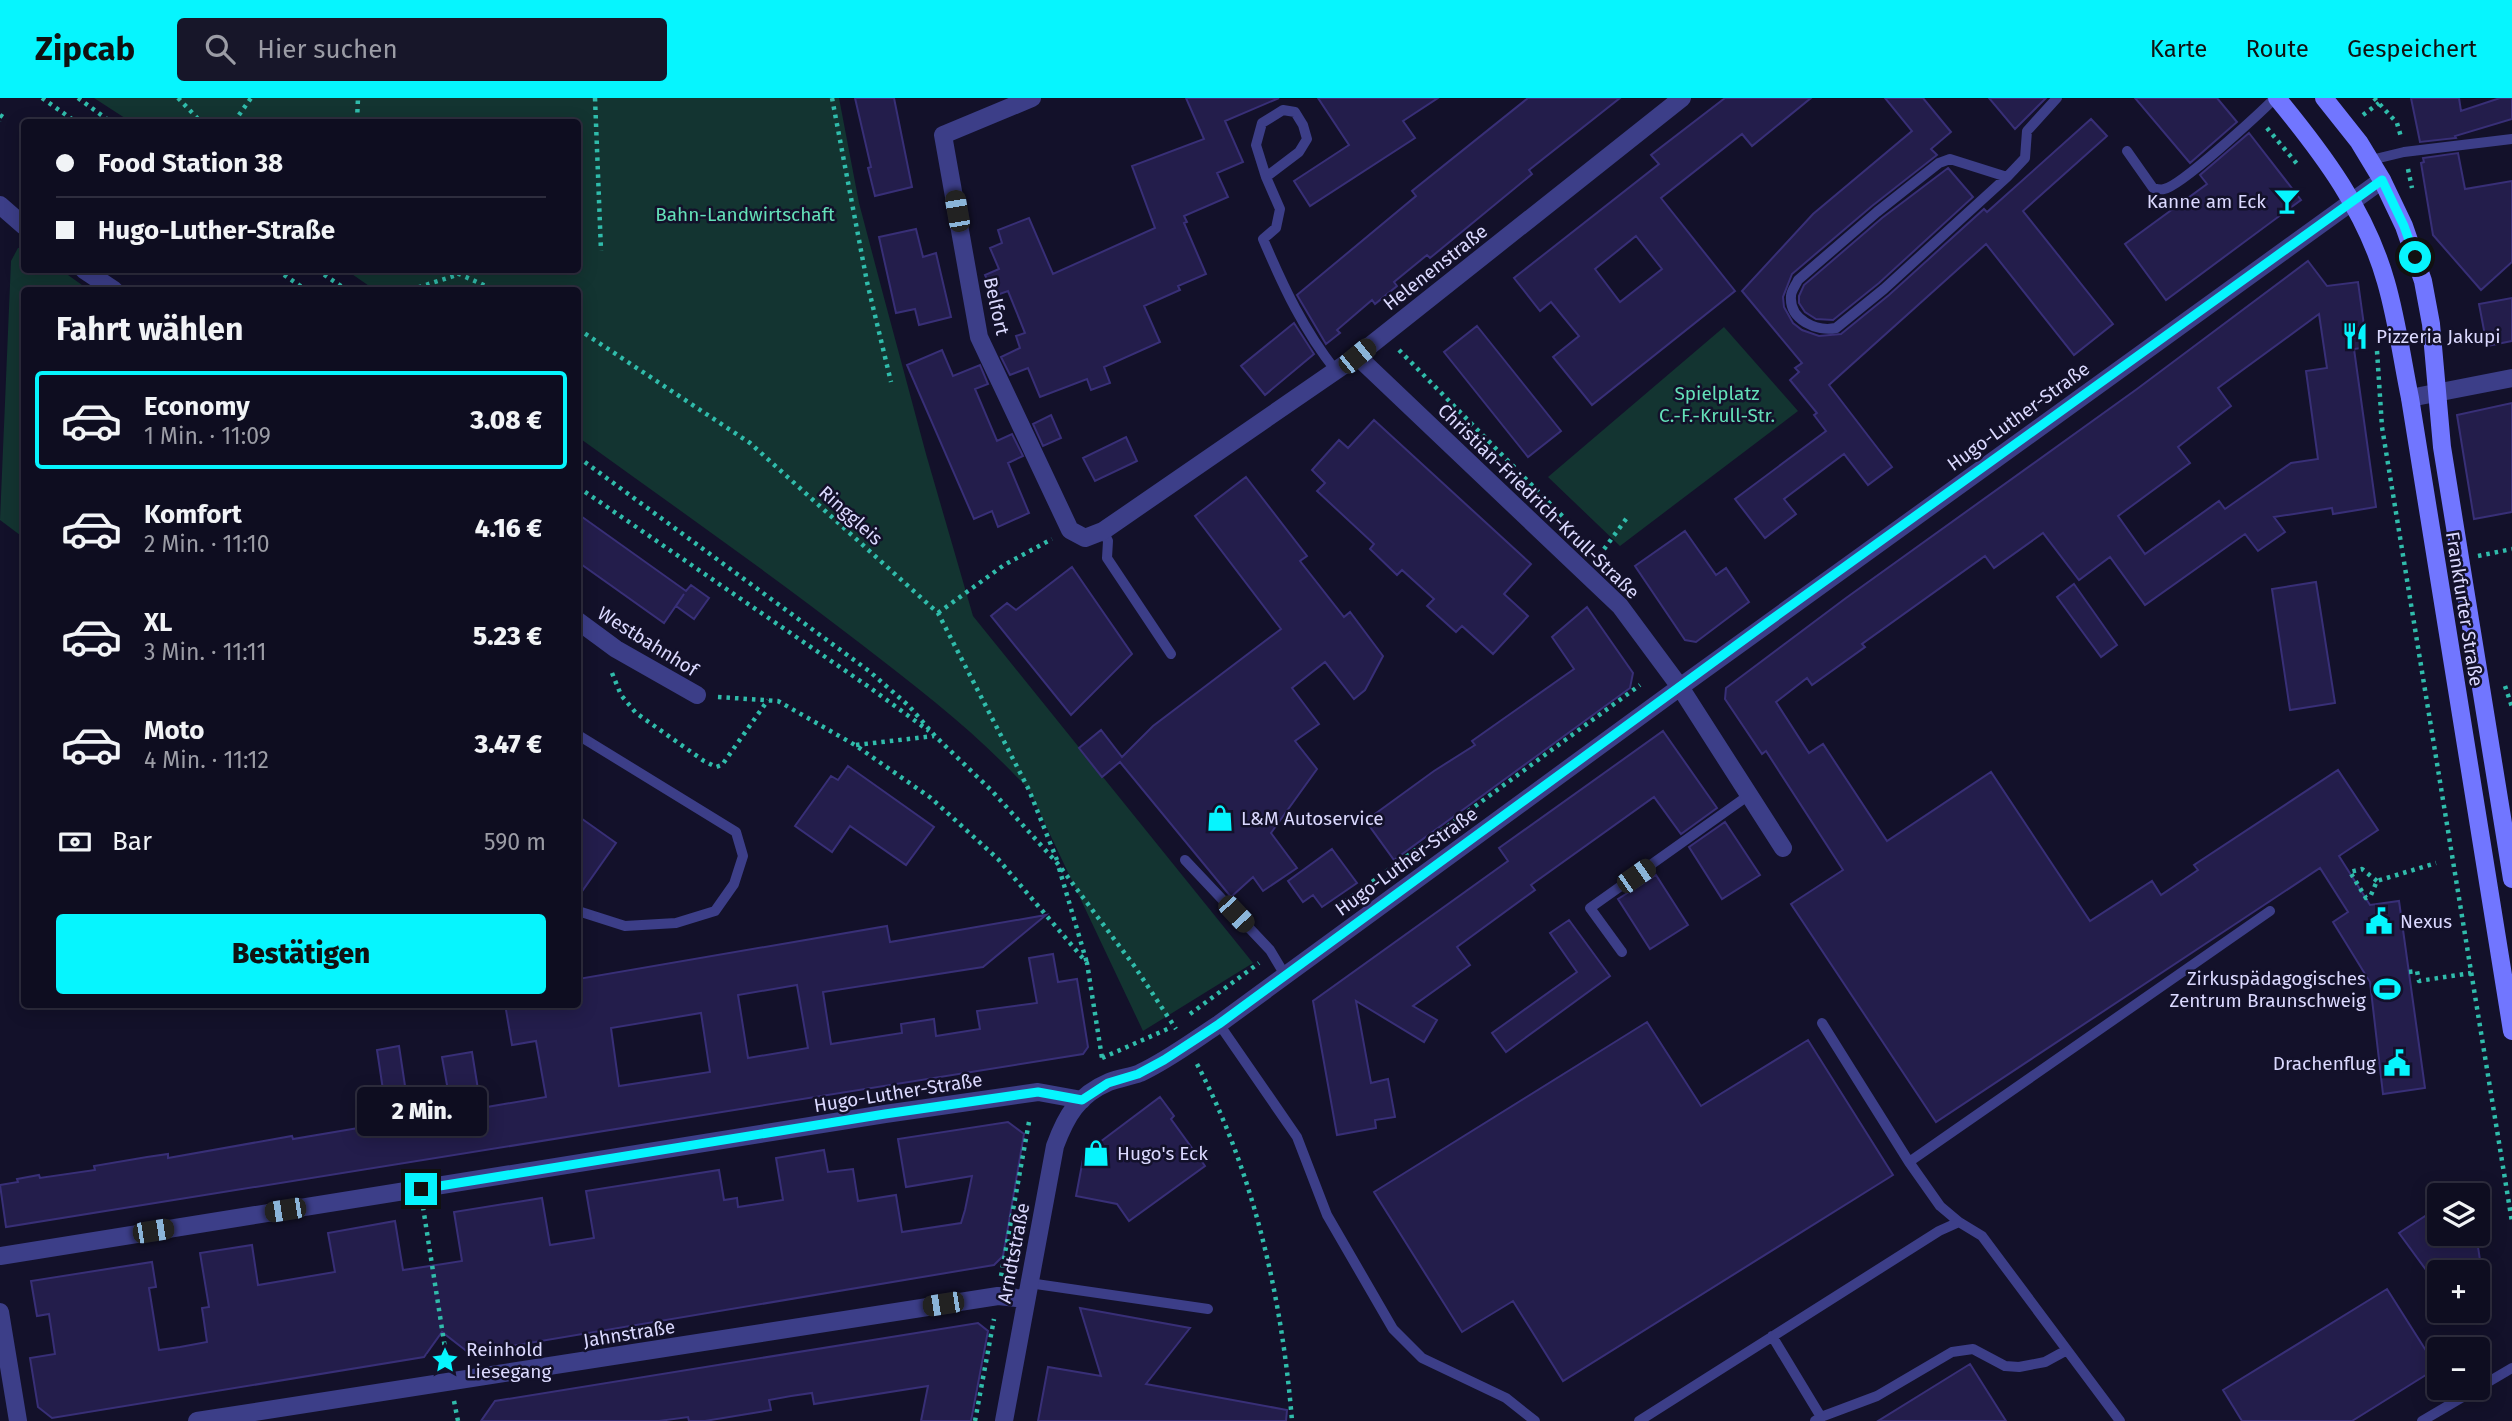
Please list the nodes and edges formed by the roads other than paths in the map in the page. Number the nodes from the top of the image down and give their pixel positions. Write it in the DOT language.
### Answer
graph roads {
  1 [pos="1032,98"];
  2 [pos="1682,98"];
  3 [pos="2057,98"];
  4 [pos="2276,98"];
  5 [pos="2323,98"];
  6 [pos="2512,139"];
  7 [pos="2127,151"];
  8 [pos="2371,160"];
  9 [pos="1266,177"];
  10 [pos="2007,177"];
  11 [pos="2382,180"];
  12 [pos="2352,201"];
  13 [pos="0,205"];
  14 [pos="21,223"];
  15 [pos="88,273"];
  16 [pos="110,287"];
  17 [pos="1357,356"];
  18 [pos="1336,371"];
  19 [pos="2512,377"];
  20 [pos="2436,393"];
  21 [pos="2410,398"];
  22 [pos="1103,531"];
  23 [pos="581,623"];
  24 [pos="1171,654"];
  25 [pos="1680,687"];
  26 [pos="697,695"];
  27 [pos="581,737"];
  28 [pos="1749,795"];
  29 [pos="1783,848"];
  30 [pos="1185,860"];
  31 [pos="2512,879"];
  32 [pos="2270,911"];
  33 [pos="581,912"];
  34 [pos="1622,952"];
  35 [pos="1285,975"];
  36 [pos="1822,1023"];
  37 [pos="1219,1024"];
  38 [pos="2512,1031"];
  39 [pos="1082,1100"];
  40 [pos="1909,1162"];
  41 [pos="1959,1222"];
  42 [pos="0,1256"];
  43 [pos="1027,1291"];
  44 [pos="1208,1309"];
  45 [pos="0,1312"];
  46 [pos="1772,1336"];
  47 [pos="2067,1350"];
  48 [pos="2512,1368"];
  49 [pos="1818,1419"];
  50 [pos="18,1421"];
  51 [pos="197,1421"];
  52 [pos="1004,1421"];
  53 [pos="1535,1421"];
  54 [pos="1639,1421"];
  55 [pos="2120,1421"];
  56 [pos="2423,1421"];
  1 -- 22 [label="street, Belfort"];
  2 -- 17 [label="street, Helenenstraße"];
  3 -- 10 [label="lane"];
  4 -- 7 [label="lane"];
  4 -- 12 [label="main road, Frankfurter Straße"];
  5 -- 8 [label="main road, Frankfurter Straße"];
  6 -- 8 [label="lane"];
  8 -- 11 [label="main road, Frankfurter Straße"];
  9 -- 9 [label="lane"];
  9 -- 18 [label="lane"];
  10 -- 10 [label="lane"];
  11 -- 12 [label="street, Hugo-Luther-Straße"];
  11 -- 20 [label="main road, Frankfurter Straße"];
  12 -- 21 [label="main road, Frankfurter Straße"];
  12 -- 25 [label="street, Hugo-Luther-Straße"];
  13 -- 14 [label="street"];
  15 -- 16 [label="street"];
  17 -- 18 [label="street, Helenenstraße"];
  17 -- 25 [label="street, Christian-Friedrich-Krull-Straße"];
  18 -- 22 [label="street, Helenenstraße"];
  19 -- 20 [label="street"];
  20 -- 21 [label="street"];
  20 -- 31 [label="main road, Frankfurter Straße"];
  21 -- 38 [label="main road, Frankfurter Straße"];
  22 -- 24 [label="lane"];
  23 -- 26 [label="street, Westbahnhof"];
  25 -- 28 [label="street"];
  25 -- 35 [label="street, Hugo-Luther-Straße"];
  27 -- 33 [label="lane"];
  28 -- 29 [label="street"];
  28 -- 34 [label="lane"];
  30 -- 35 [label="lane"];
  32 -- 40 [label="lane"];
  35 -- 37 [label="street, Hugo-Luther-Straße"];
  36 -- 40 [label="lane"];
  37 -- 39 [label="street, Hugo-Luther-Straße"];
  37 -- 53 [label="lane"];
  39 -- 42 [label="street, Hugo-Luther-Straße"];
  39 -- 43 [label="street, Arndtstraße"];
  40 -- 41 [label="lane"];
  41 -- 46 [label="lane"];
  41 -- 47 [label="lane"];
  43 -- 44 [label="lane"];
  43 -- 51 [label="street, Jahnstraße"];
  43 -- 52 [label="street, Arndtstraße"];
  45 -- 50 [label="street"];
  46 -- 49 [label="lane"];
  46 -- 54 [label="lane"];
  47 -- 49 [label="lane"];
  47 -- 55 [label="lane"];
  48 -- 56 [label="lane"];
}
